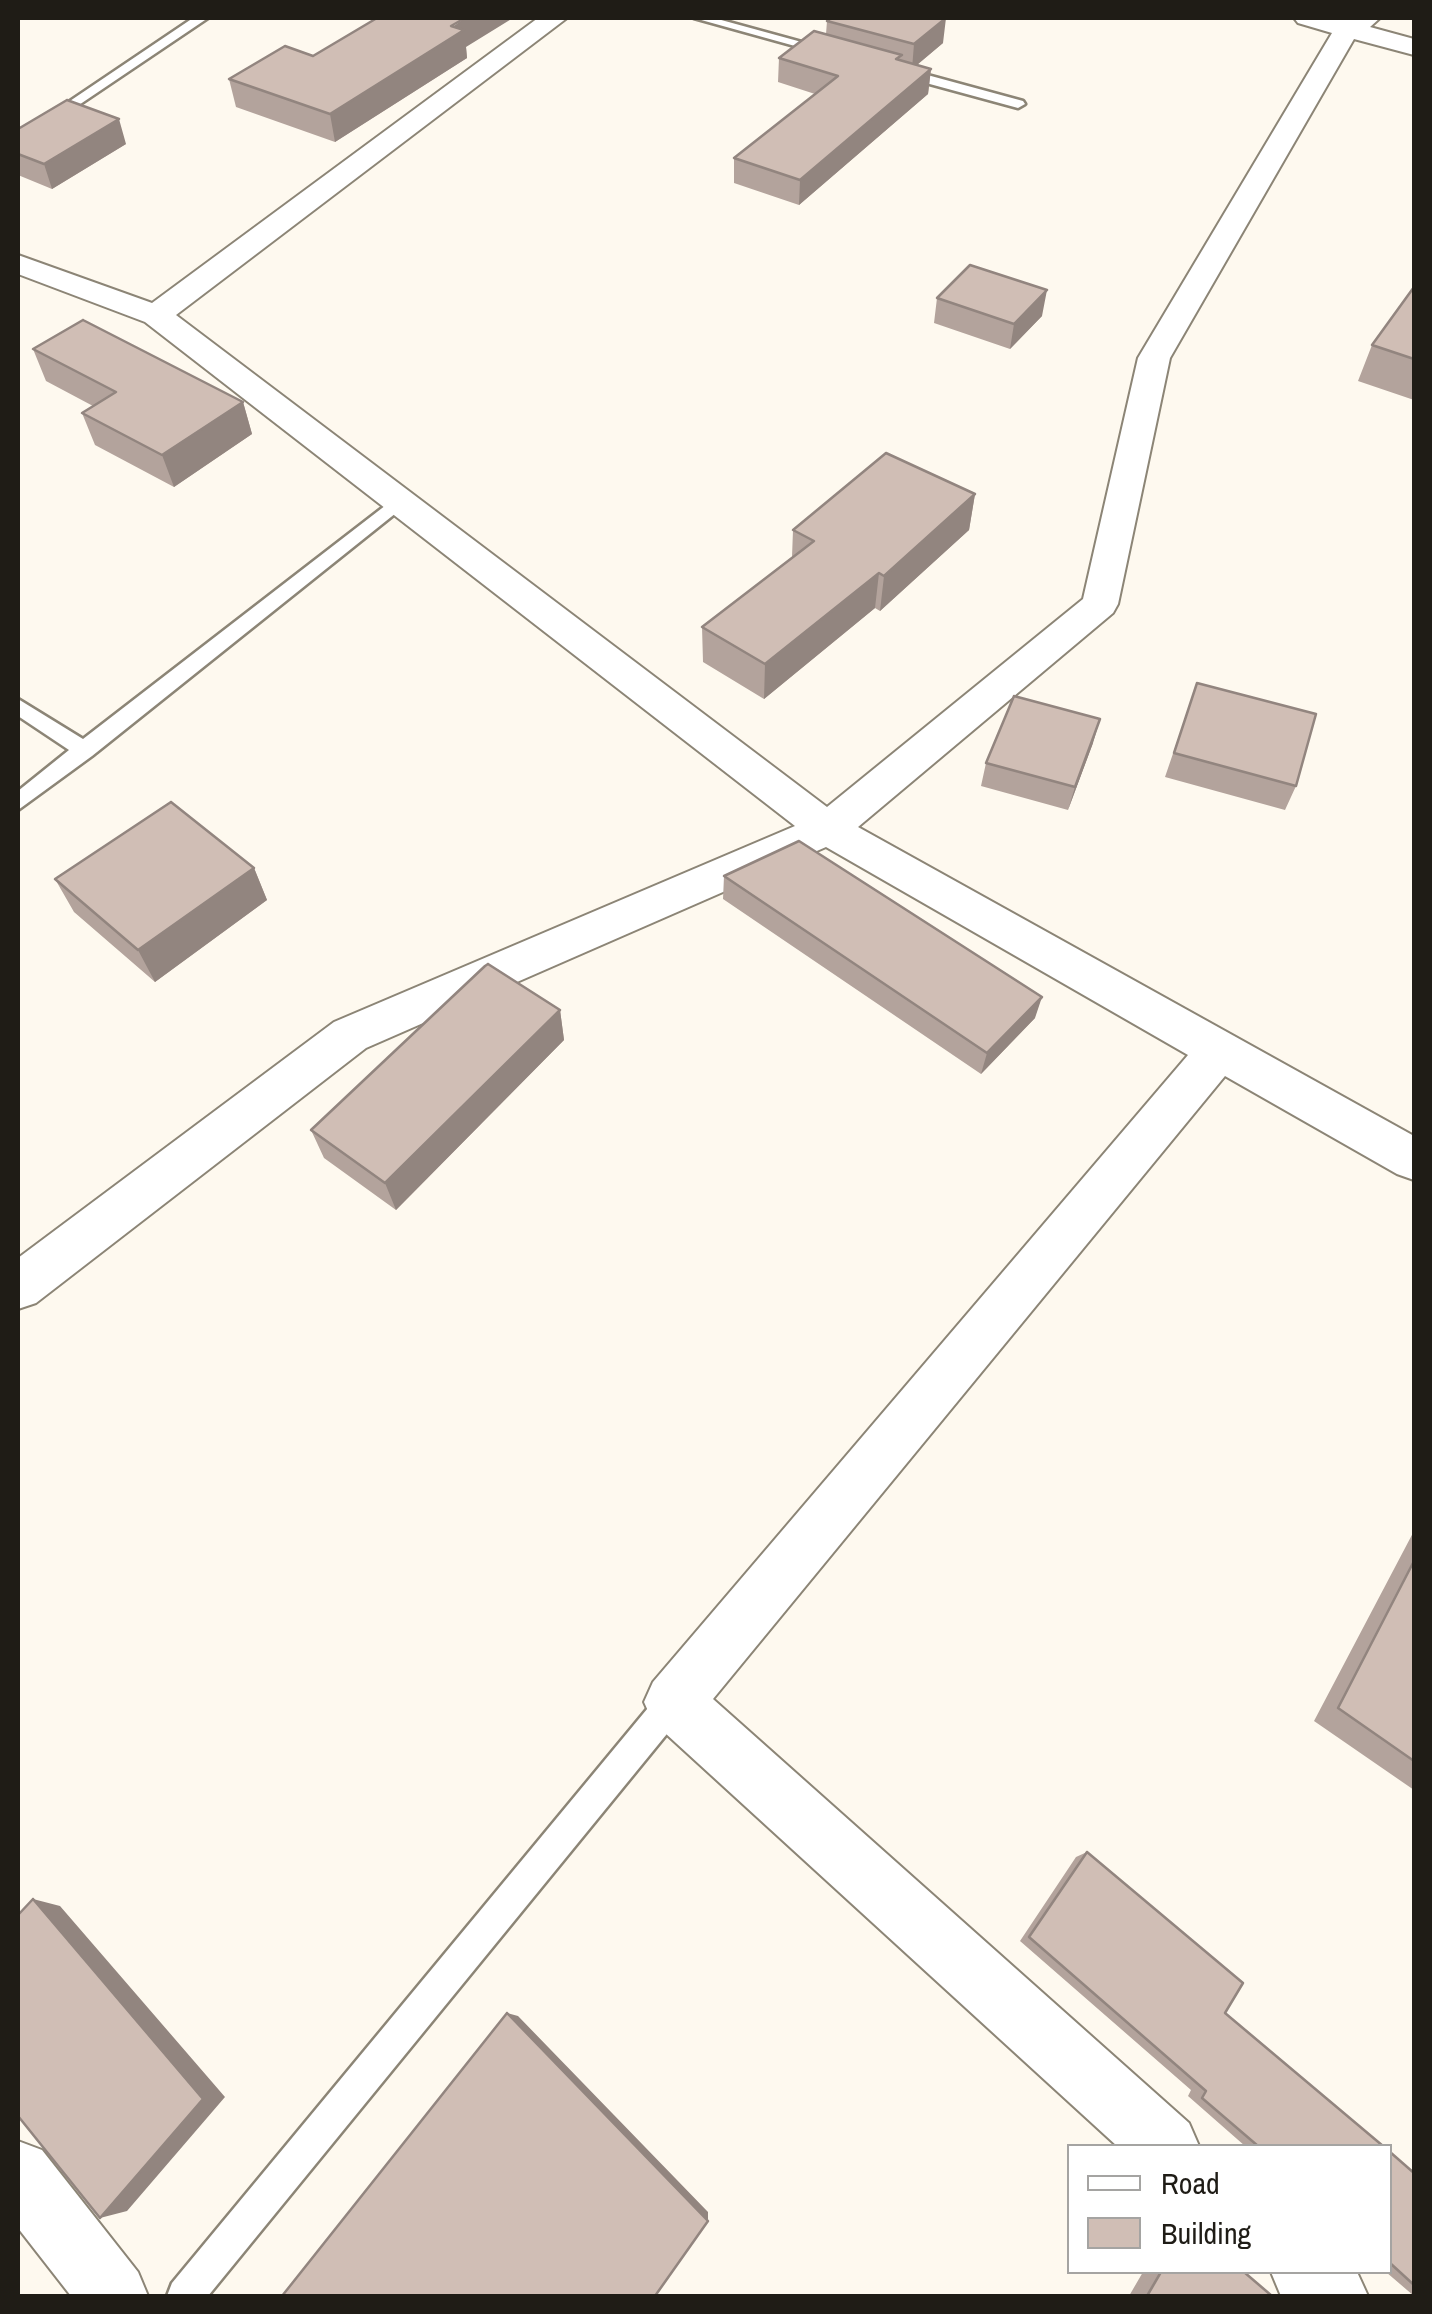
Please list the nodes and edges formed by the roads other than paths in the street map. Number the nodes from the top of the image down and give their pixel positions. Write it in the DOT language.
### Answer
graph roads {
  1 [pos="201,18"];
  2 [pos="554,18"];
  3 [pos="700,18"];
  4 [pos="1306,18"];
  5 [pos="1357,23"];
  6 [pos="1414,47"];
  7 [pos="854,58"];
  8 [pos="890,68"];
  9 [pos="1018,104"];
  10 [pos="18,142"];
  11 [pos="18,264"];
  12 [pos="156,315"];
  13 [pos="399,501"];
  14 [pos="18,706"];
  15 [pos="86,751"];
  16 [pos="18,802"];
  17 [pos="828,829"];
  18 [pos="1218,1052"];
  19 [pos="1414,1160"];
  20 [pos="18,1288"];
  21 [pos="673,1702"];
  22 [pos="1164,2144"];
  23 [pos="18,2174"];
  24 [pos="1307,2274"];
  25 [pos="114,2296"];
  26 [pos="185,2296"];
  27 [pos="1333,2296"];
  1 -- 10 [label="lane"];
  2 -- 12 [label="street"];
  3 -- 7 [label="lane"];
  4 -- 5 [label="street"];
  5 -- 6 [label="street"];
  5 -- 17 [label="street"];
  8 -- 9 [label="lane"];
  11 -- 12 [label="street"];
  12 -- 13 [label="street"];
  13 -- 15 [label="lane"];
  13 -- 17 [label="street"];
  14 -- 15 [label="lane"];
  15 -- 16 [label="lane"];
  17 -- 18 [label="street"];
  17 -- 20 [label="street"];
  18 -- 19 [label="street"];
  18 -- 21 [label="street"];
  21 -- 22 [label="street"];
  21 -- 26 [label="lane"];
  23 -- 25 [label="street"];
  24 -- 27 [label="street"];
}
